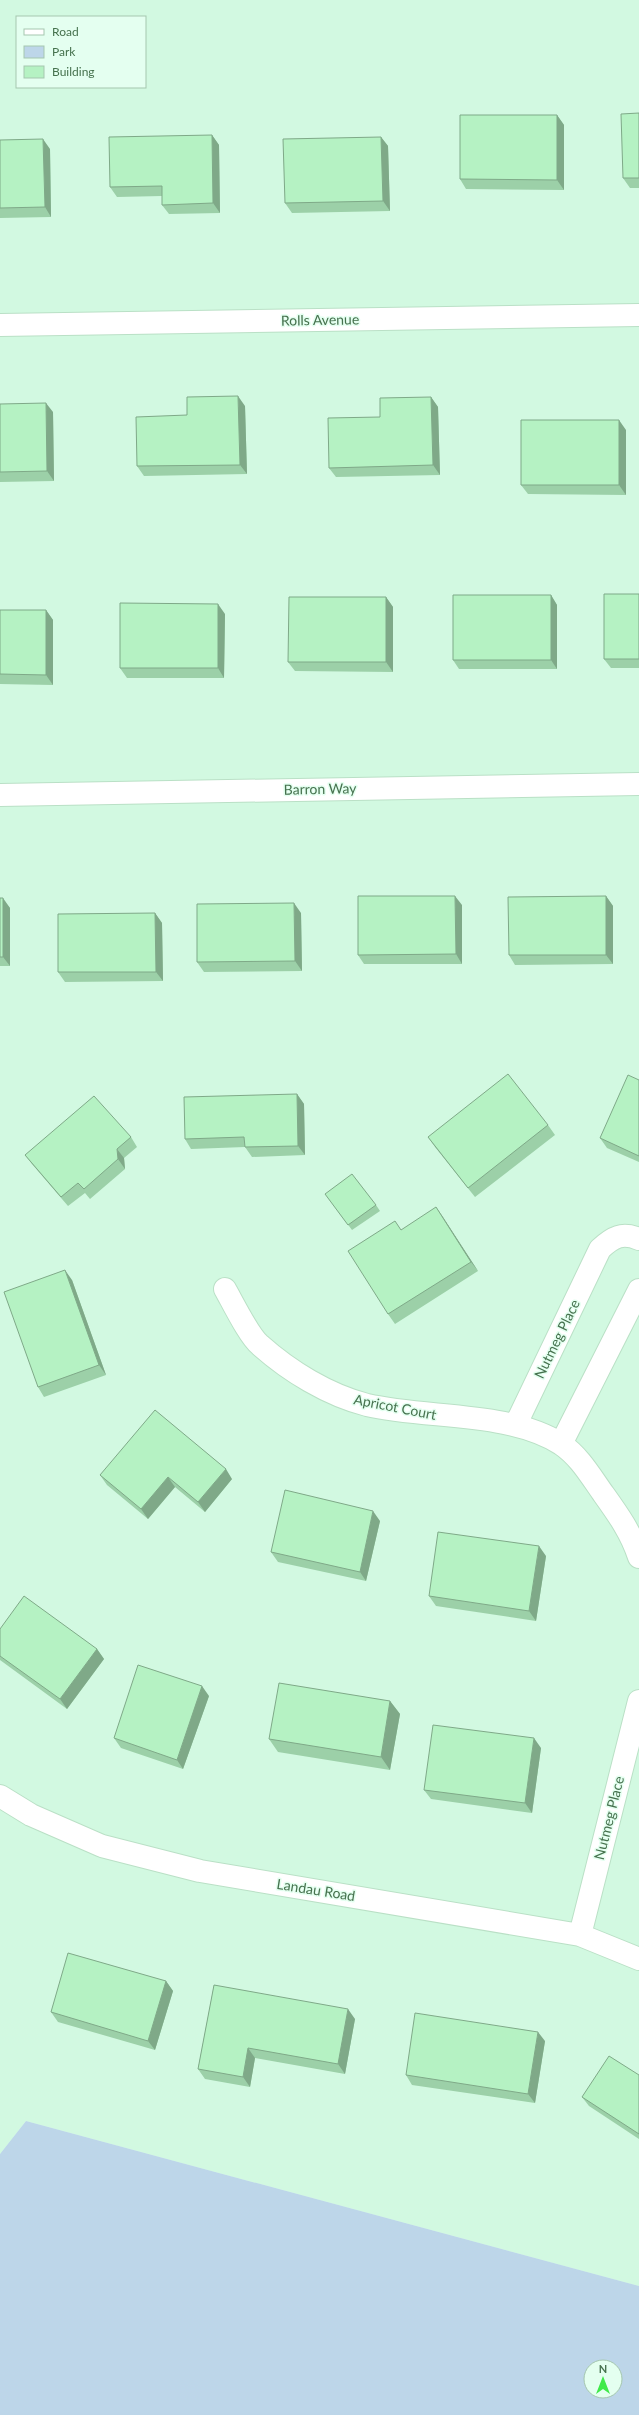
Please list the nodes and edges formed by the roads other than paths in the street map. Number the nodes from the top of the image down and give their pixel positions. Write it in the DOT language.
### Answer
graph roads {
  1 [pos="639,315"];
  2 [pos="0,325"];
  3 [pos="639,784"];
  4 [pos="0,795"];
  5 [pos="639,1239"];
  6 [pos="225,1289"];
  7 [pos="639,1290"];
  8 [pos="516,1424"];
  9 [pos="561,1444"];
  10 [pos="639,1557"];
  11 [pos="639,1700"];
  12 [pos="0,1796"];
  13 [pos="580,1935"];
  14 [pos="639,1959"];
  1 -- 2 [label="street, Rolls Avenue"];
  3 -- 4 [label="street, Barron Way"];
  5 -- 8 [label="street, Nutmeg Place"];
  6 -- 8 [label="street, Apricot Court"];
  7 -- 9 [label="street"];
  8 -- 9 [label="street"];
  9 -- 10 [label="street"];
  11 -- 13 [label="street, Nutmeg Place"];
  12 -- 13 [label="street, Landau Road"];
  13 -- 14 [label="street, Landau Road"];
}
